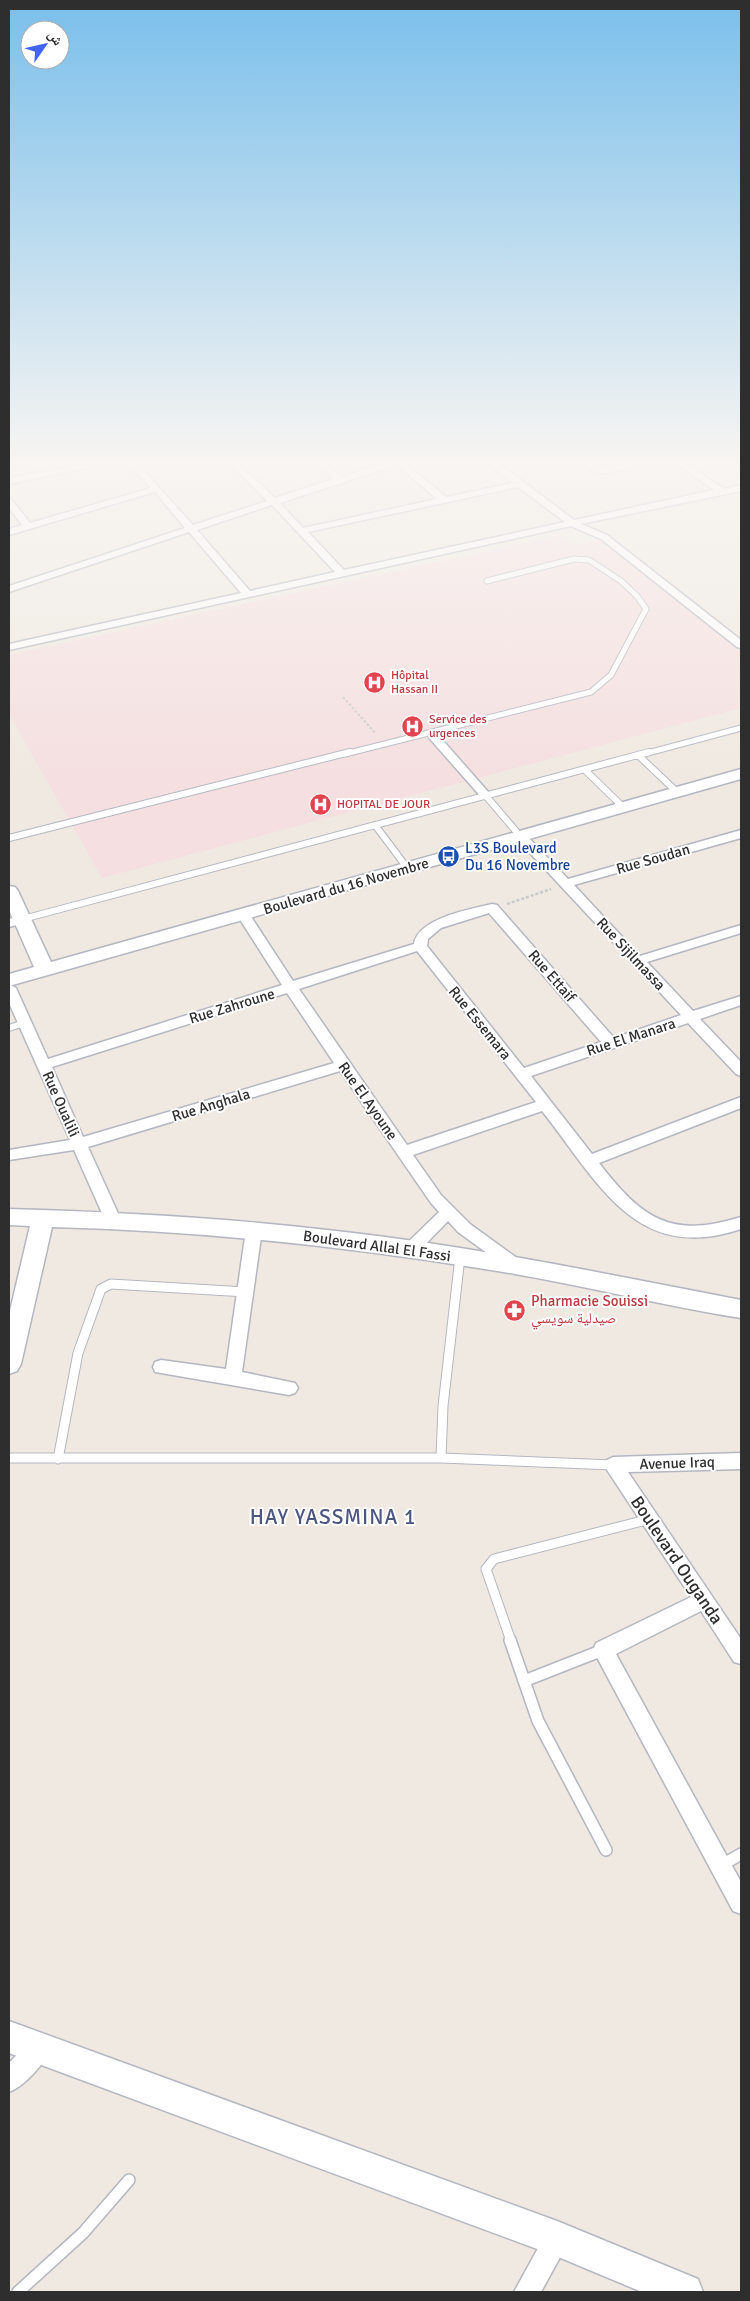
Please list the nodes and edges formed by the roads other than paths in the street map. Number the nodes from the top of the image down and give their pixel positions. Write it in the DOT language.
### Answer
graph roads {
  1 [pos="76,567"];
  2 [pos="224,567"];
  3 [pos="336,567"];
  4 [pos="373,567"];
  5 [pos="541,567"];
  6 [pos="601,567"];
  7 [pos="642,567"];
  8 [pos="342,574"];
  9 [pos="487,581"];
  10 [pos="9,589"];
  11 [pos="248,594"];
  12 [pos="741,645"];
  13 [pos="9,647"];
  14 [pos="741,728"];
  15 [pos="435,738"];
  16 [pos="638,755"];
  17 [pos="585,770"];
  18 [pos="741,774"];
  19 [pos="677,792"];
  20 [pos="486,796"];
  21 [pos="623,807"];
  22 [pos="375,825"];
  23 [pos="741,834"];
  24 [pos="521,837"];
  25 [pos="9,838"];
  26 [pos="408,869"];
  27 [pos="565,884"];
  28 [pos="10,897"];
  29 [pos="243,916"];
  30 [pos="16,921"];
  31 [pos="741,929"];
  32 [pos="420,946"];
  33 [pos="638,960"];
  34 [pos="46,970"];
  35 [pos="9,980"];
  36 [pos="292,987"];
  37 [pos="9,988"];
  38 [pos="741,1000"];
  39 [pos="691,1017"];
  40 [pos="24,1023"];
  41 [pos="9,1028"];
  42 [pos="611,1044"];
  43 [pos="43,1065"];
  44 [pos="343,1065"];
  45 [pos="741,1071"];
  46 [pos="521,1074"];
  47 [pos="741,1102"];
  48 [pos="544,1105"];
  49 [pos="79,1144"];
  50 [pos="404,1152"];
  51 [pos="9,1155"];
  52 [pos="590,1161"];
  53 [pos="448,1212"];
  54 [pos="9,1217"];
  55 [pos="43,1218"];
  56 [pos="113,1220"];
  57 [pos="741,1223"];
  58 [pos="254,1230"];
  59 [pos="411,1250"];
  60 [pos="460,1257"];
  61 [pos="515,1265"];
  62 [pos="246,1292"];
  63 [pos="741,1309"];
  64 [pos="9,1364"];
  65 [pos="161,1366"];
  66 [pos="233,1377"];
  67 [pos="289,1388"];
  68 [pos="9,1458"];
  69 [pos="441,1458"];
  70 [pos="58,1459"];
  71 [pos="741,1462"];
  72 [pos="613,1465"];
  73 [pos="650,1520"];
  74 [pos="704,1600"];
  75 [pos="603,1650"];
  76 [pos="741,1655"];
  77 [pos="524,1681"];
  78 [pos="606,1850"];
  79 [pos="741,1854"];
  80 [pos="720,1866"];
  81 [pos="741,1903"];
  82 [pos="24,2042"];
  83 [pos="9,2080"];
  84 [pos="129,2180"];
  85 [pos="557,2239"];
  86 [pos="18,2292"];
  87 [pos="527,2292"];
  88 [pos="685,2292"];
  1 -- 10 [label="street"];
  2 -- 11 [label="street"];
  3 -- 8 [label="street"];
  4 -- 8 [label="street"];
  5 -- 9 [label="lane"];
  6 -- 25 [label="lane"];
  7 -- 12 [label="street"];
  8 -- 11 [label="street"];
  11 -- 13 [label="street"];
  14 -- 16 [label="lane"];
  15 -- 20 [label="street"];
  16 -- 17 [label="lane"];
  16 -- 19 [label="lane"];
  17 -- 20 [label="lane"];
  17 -- 21 [label="lane"];
  18 -- 19 [label="street, Boulevard du 16 Novembre"];
  19 -- 21 [label="street, Boulevard du 16 Novembre"];
  20 -- 22 [label="lane"];
  20 -- 24 [label="lane"];
  21 -- 24 [label="street, Boulevard du 16 Novembre"];
  22 -- 26 [label="lane"];
  22 -- 30 [label="lane"];
  23 -- 27 [label="street, Rue Soudan"];
  24 -- 26 [label="street, Boulevard du 16 Novembre"];
  24 -- 27 [label="street, Rue Sijilmassa"];
  26 -- 29 [label="street, Boulevard du 16 Novembre"];
  27 -- 33 [label="street, Rue Sijilmassa"];
  28 -- 30 [label="street"];
  29 -- 34 [label="street, Boulevard du 16 Novembre"];
  29 -- 36 [label="street, Rue El Ayoune"];
  30 -- 34 [label="street"];
  31 -- 33 [label="street"];
  32 -- 36 [label="street, Rue Zahroune"];
  32 -- 42 [label="street, Rue Ettaif"];
  32 -- 46 [label="street, Rue Essemara"];
  33 -- 39 [label="street, Rue Sijilmassa"];
  34 -- 35 [label="street, Boulevard du 16 Novembre"];
  36 -- 43 [label="street, Rue Zahroune"];
  36 -- 44 [label="street, Rue El Ayoune"];
  37 -- 40 [label="street, Rue Oualili"];
  38 -- 39 [label="street, Rue El Manara"];
  39 -- 42 [label="street, Rue El Manara"];
  39 -- 45 [label="street, Rue Sijilmassa"];
  40 -- 41 [label="lane"];
  40 -- 43 [label="street, Rue Oualili"];
  42 -- 46 [label="street, Rue El Manara"];
  43 -- 49 [label="street, Rue Oualili"];
  44 -- 49 [label="street, Rue Anghala"];
  44 -- 50 [label="street, Rue El Ayoune"];
  46 -- 48 [label="street, Rue Essemara"];
  47 -- 52 [label="street"];
  48 -- 50 [label="street"];
  48 -- 52 [label="street, Rue Essemara"];
  49 -- 51 [label="street, Rue Anghala"];
  49 -- 56 [label="street, Rue Oualili"];
  50 -- 53 [label="street, Rue El Ayoune"];
  52 -- 57 [label="street, Rue Essemara"];
  53 -- 59 [label="street"];
  53 -- 61 [label="street, Rue El Ayoune"];
  54 -- 55 [label="street, Boulevard Allal El Fassi"];
  55 -- 56 [label="street, Boulevard Allal El Fassi"];
  55 -- 64 [label="street"];
  56 -- 58 [label="street, Boulevard Allal El Fassi"];
  58 -- 59 [label="street, Boulevard Allal El Fassi"];
  58 -- 62 [label="street"];
  59 -- 60 [label="street, Boulevard Allal El Fassi"];
  60 -- 61 [label="street, Boulevard Allal El Fassi"];
  60 -- 69 [label="lane"];
  61 -- 63 [label="street, Boulevard Allal El Fassi"];
  62 -- 66 [label="street"];
  62 -- 70 [label="lane"];
  65 -- 66 [label="street"];
  66 -- 67 [label="street"];
  68 -- 70 [label="lane"];
  69 -- 70 [label="lane"];
  69 -- 72 [label="lane"];
  71 -- 72 [label="street, Avenue Iraq"];
  72 -- 73 [label="street, Boulevard Ouganda"];
  73 -- 74 [label="street, Boulevard Ouganda"];
  73 -- 77 [label="lane"];
  74 -- 75 [label="street"];
  74 -- 76 [label="street, Boulevard Ouganda"];
  75 -- 77 [label="lane"];
  75 -- 80 [label="street"];
  77 -- 78 [label="lane"];
  79 -- 80 [label="lane"];
  80 -- 81 [label="street"];
  82 -- 83 [label="street"];
  82 -- 85 [label="street"];
  84 -- 86 [label="lane"];
  85 -- 87 [label="street"];
  85 -- 88 [label="street"];
}
